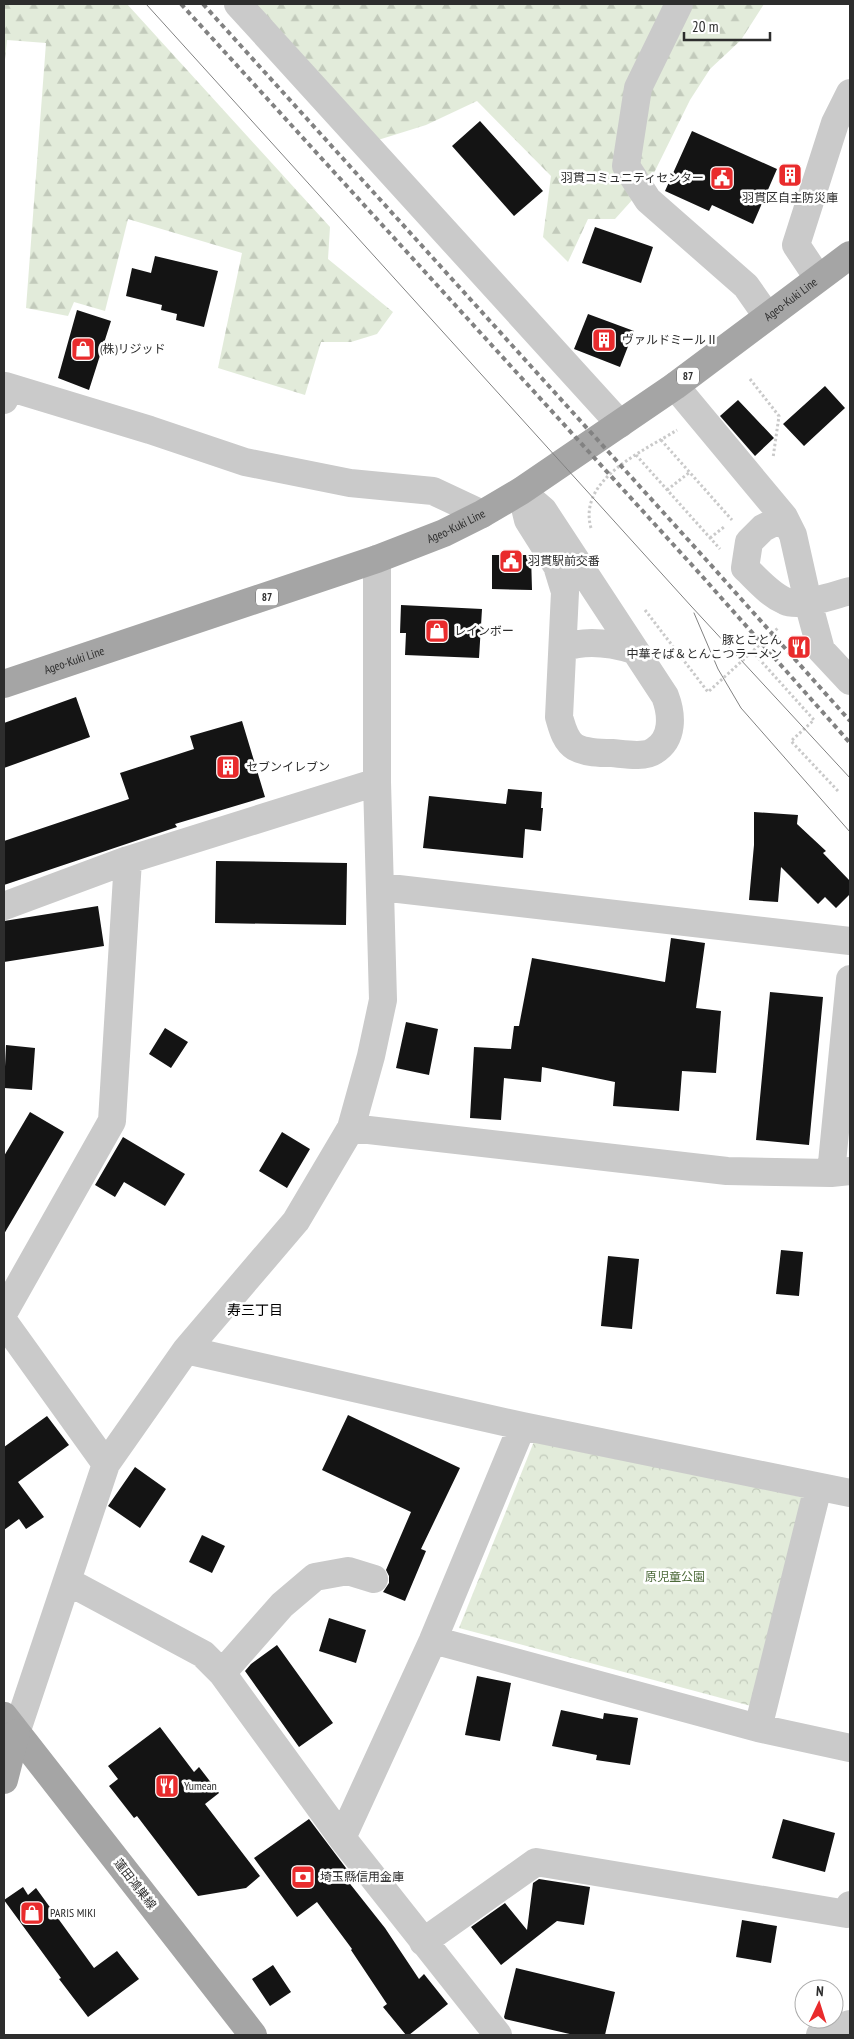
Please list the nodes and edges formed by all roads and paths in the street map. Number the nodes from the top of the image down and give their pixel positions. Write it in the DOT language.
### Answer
graph roads {
  1 [pos="238,4"];
  2 [pos="679,4"];
  3 [pos="850,93"];
  4 [pos="850,255"];
  5 [pos="818,278"];
  6 [pos="767,316"];
  7 [pos="675,386"];
  8 [pos="4,387"];
  9 [pos="620,424"];
  10 [pos="678,430"];
  11 [pos="661,440"];
  12 [pos="636,456"];
  13 [pos="690,472"];
  14 [pos="667,490"];
  15 [pos="522,491"];
  16 [pos="482,514"];
  17 [pos="784,517"];
  18 [pos="592,534"];
  19 [pos="710,538"];
  20 [pos="723,552"];
  21 [pos="377,559"];
  22 [pos="850,591"];
  23 [pos="808,602"];
  24 [pos="644,609"];
  25 [pos="783,624"];
  26 [pos="563,648"];
  27 [pos="634,650"];
  28 [pos="752,651"];
  29 [pos="850,681"];
  30 [pos="4,684"];
  31 [pos="377,782"];
  32 [pos="838,791"];
  33 [pos="128,860"];
  34 [pos="381,887"];
  35 [pos="4,906"];
  36 [pos="850,941"];
  37 [pos="850,978"];
  38 [pos="351,1128"];
  39 [pos="840,1172"];
  40 [pos="4,1312"];
  41 [pos="4,1322"];
  42 [pos="186,1350"];
  43 [pos="522,1426"];
  44 [pos="106,1464"];
  45 [pos="818,1487"];
  46 [pos="850,1493"];
  47 [pos="374,1579"];
  48 [pos="66,1582"];
  49 [pos="433,1640"];
  50 [pos="222,1672"];
  51 [pos="10,1724"];
  52 [pos="758,1728"];
  53 [pos="850,1748"];
  54 [pos="4,1780"];
  55 [pos="342,1838"];
  56 [pos="850,1905"];
  57 [pos="423,1942"];
  58 [pos="253,2035"];
  59 [pos="498,2035"];
  1 -- 9 [label="street"];
  2 -- 6 [label="street"];
  3 -- 5 [label="street"];
  4 -- 5 [label="main road, Ageo-Kuki Line / 87"];
  5 -- 6 [label="main road, Ageo-Kuki Line / 87"];
  6 -- 7 [label="main road, Ageo-Kuki Line / 87"];
  7 -- 9 [label="main road, Ageo-Kuki Line / 87"];
  7 -- 17 [label="street"];
  8 -- 16 [label="street"];
  9 -- 15 [label="main road, Ageo-Kuki Line / 87"];
  10 -- 11 [label="path"];
  11 -- 12 [label="path"];
  11 -- 13 [label="path"];
  12 -- 14 [label="path"];
  12 -- 18 [label="path"];
  13 -- 14 [label="path"];
  13 -- 19 [label="path"];
  14 -- 19 [label="path"];
  15 -- 16 [label="main road, Ageo-Kuki Line / 87"];
  15 -- 26 [label="street"];
  15 -- 27 [label="street"];
  16 -- 21 [label="main road, Ageo-Kuki Line / 87"];
  17 -- 23 [label="street"];
  17 -- 23 [label="street"];
  19 -- 20 [label="path"];
  21 -- 30 [label="main road, Ageo-Kuki Line / 87"];
  21 -- 31 [label="street"];
  22 -- 23 [label="street"];
  23 -- 29 [label="street"];
  24 -- 28 [label="path"];
  25 -- 28 [label="path"];
  26 -- 27 [label="street"];
  26 -- 27 [label="street"];
  28 -- 32 [label="path"];
  31 -- 33 [label="street"];
  31 -- 34 [label="street"];
  33 -- 35 [label="street"];
  33 -- 40 [label="street"];
  34 -- 36 [label="street"];
  34 -- 38 [label="street"];
  37 -- 39 [label="street"];
  38 -- 39 [label="street"];
  38 -- 42 [label="street"];
  41 -- 44 [label="street"];
  42 -- 43 [label="street"];
  42 -- 44 [label="street"];
  43 -- 45 [label="street"];
  43 -- 49 [label="street"];
  44 -- 48 [label="street"];
  45 -- 46 [label="street"];
  45 -- 52 [label="street"];
  47 -- 50 [label="street"];
  48 -- 50 [label="street"];
  48 -- 51 [label="street"];
  49 -- 52 [label="street"];
  49 -- 55 [label="street"];
  50 -- 55 [label="street"];
  51 -- 54 [label="main road"];
  51 -- 58 [label="main road, 蓮田鴻巣線"];
  52 -- 53 [label="street"];
  55 -- 57 [label="street"];
  56 -- 57 [label="street"];
  57 -- 59 [label="street"];
}
